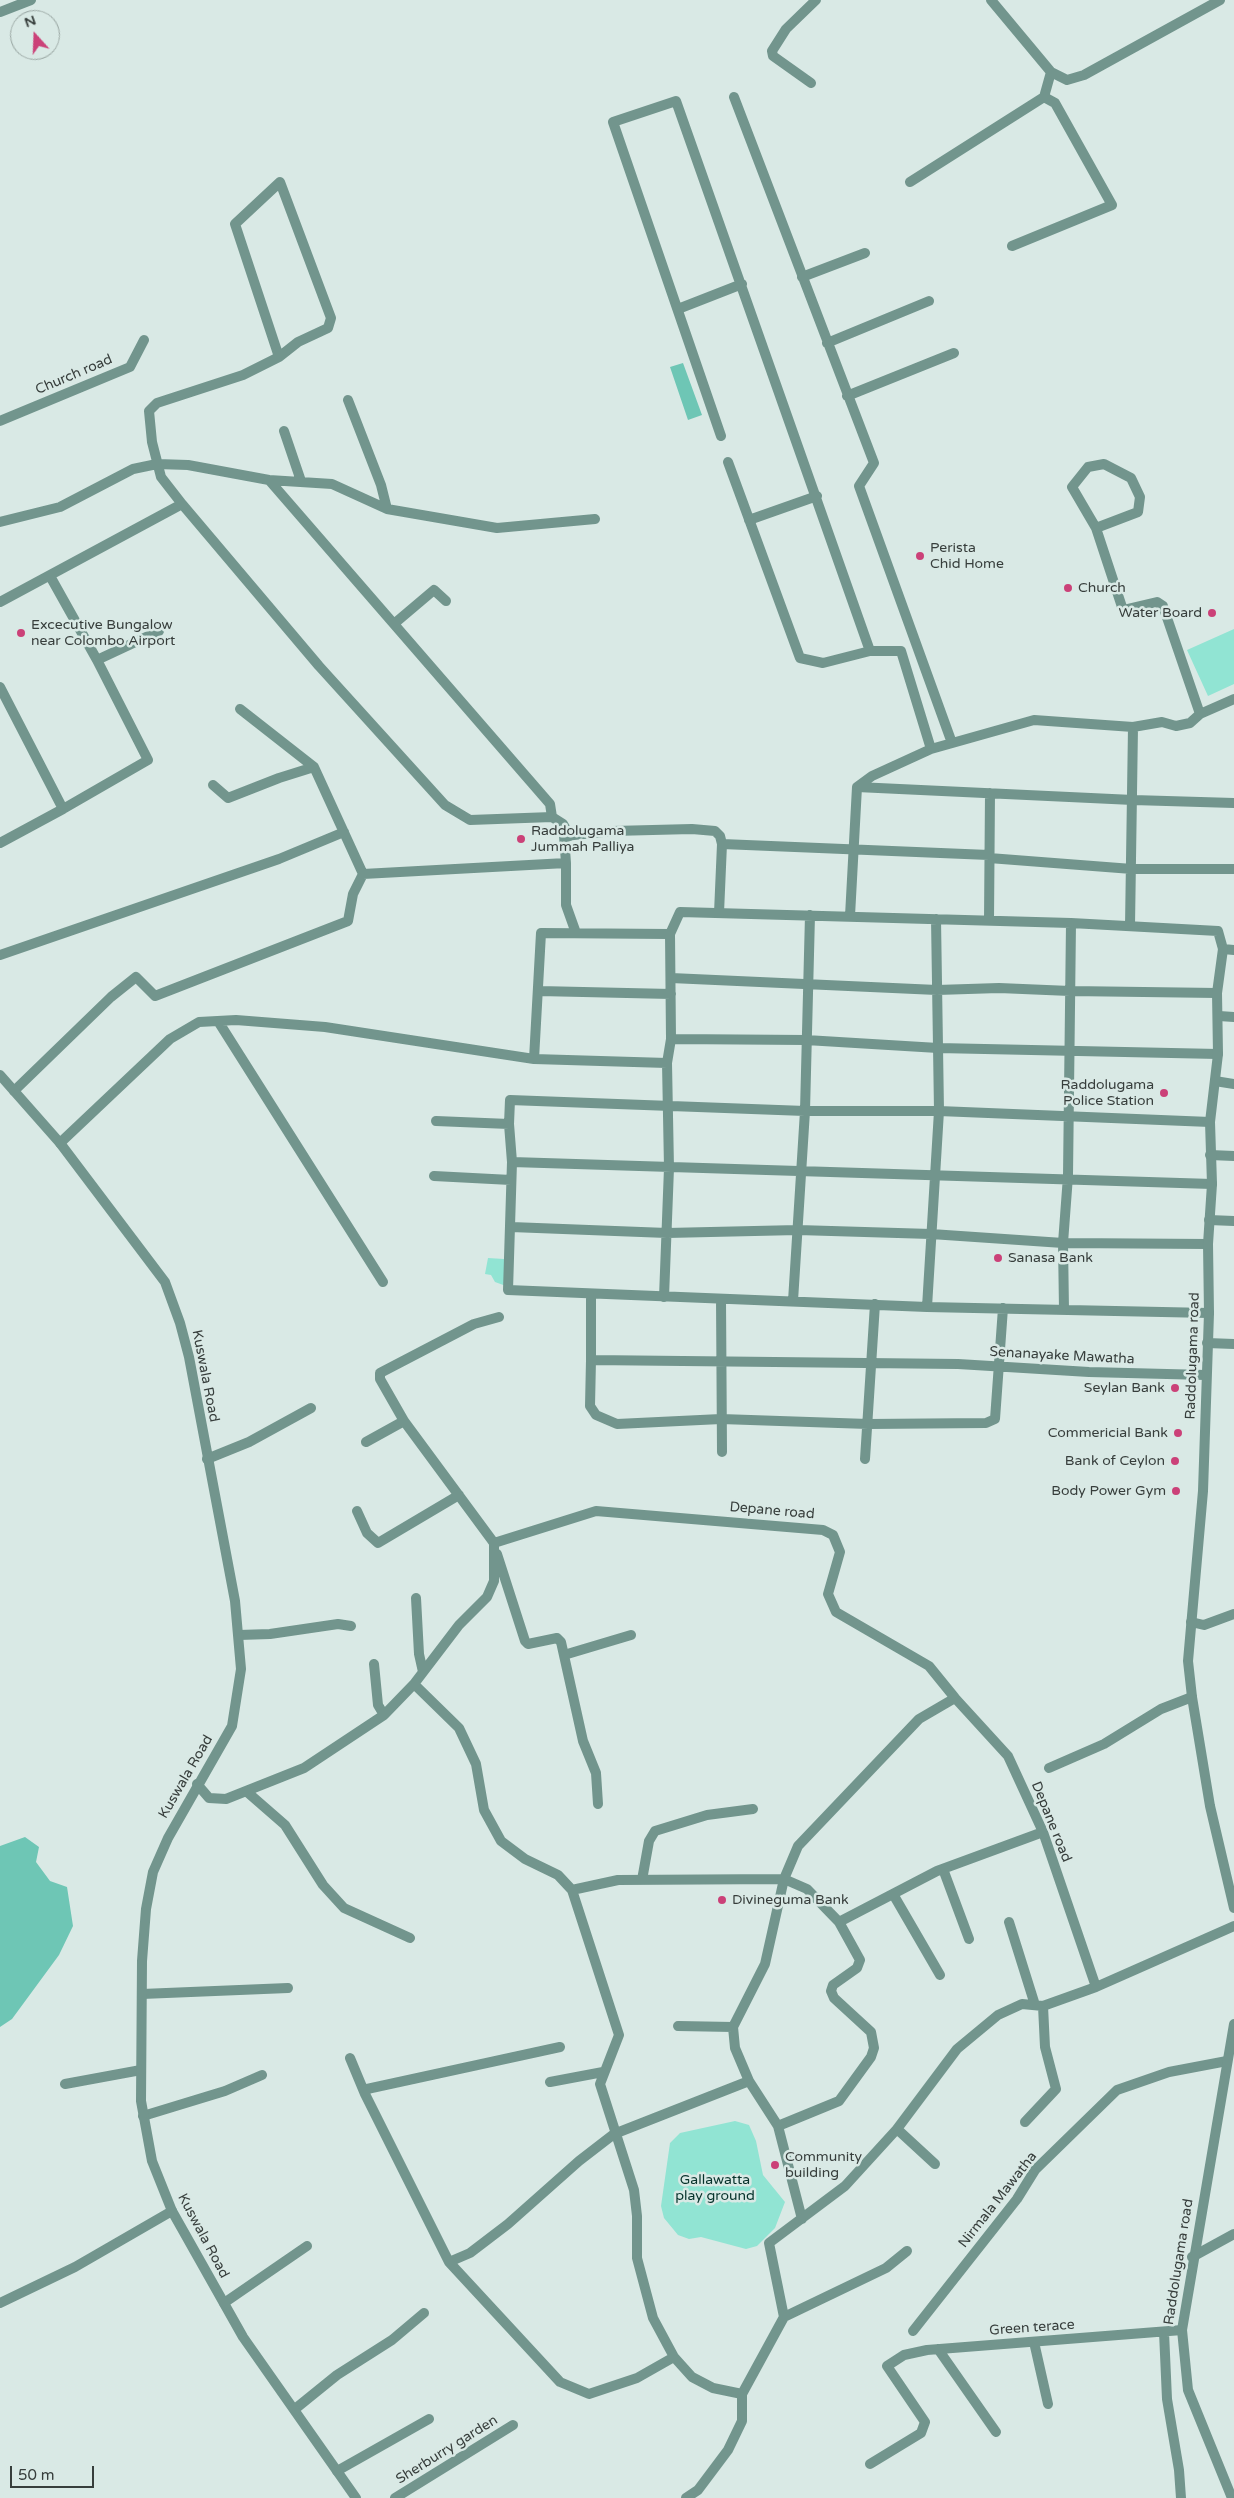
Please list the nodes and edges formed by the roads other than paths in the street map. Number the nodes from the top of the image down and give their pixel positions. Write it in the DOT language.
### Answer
graph roads {
  1 [pos="31,0"];
  2 [pos="816,0"];
  3 [pos="991,0"];
  4 [pos="1220,0"];
  5 [pos="0,12"];
  6 [pos="1051,72"];
  7 [pos="811,83"];
  8 [pos="734,97"];
  9 [pos="1044,97"];
  10 [pos="910,182"];
  11 [pos="1012,246"];
  12 [pos="865,253"];
  13 [pos="802,278"];
  14 [pos="742,284"];
  15 [pos="930,302"];
  16 [pos="678,309"];
  17 [pos="144,340"];
  18 [pos="827,343"];
  19 [pos="954,353"];
  20 [pos="279,357"];
  21 [pos="847,396"];
  22 [pos="348,400"];
  23 [pos="0,421"];
  24 [pos="284,431"];
  25 [pos="721,436"];
  26 [pos="728,462"];
  27 [pos="157,464"];
  28 [pos="269,480"];
  29 [pos="301,481"];
  30 [pos="817,496"];
  31 [pos="182,504"];
  32 [pos="387,509"];
  33 [pos="595,519"];
  34 [pos="749,520"];
  35 [pos="0,522"];
  36 [pos="1096,528"];
  37 [pos="50,576"];
  38 [pos="446,601"];
  39 [pos="0,602"];
  40 [pos="394,623"];
  41 [pos="159,631"];
  42 [pos="870,651"];
  43 [pos="97,660"];
  44 [pos="0,687"];
  45 [pos="1234,699"];
  46 [pos="240,709"];
  47 [pos="1200,714"];
  48 [pos="1133,727"];
  49 [pos="952,743"];
  50 [pos="931,750"];
  51 [pos="314,767"];
  52 [pos="212,785"];
  53 [pos="857,787"];
  54 [pos="990,793"];
  55 [pos="1133,800"];
  56 [pos="1234,803"];
  57 [pos="63,809"];
  58 [pos="552,818"];
  59 [pos="344,832"];
  60 [pos="570,836"];
  61 [pos="0,843"];
  62 [pos="722,844"];
  63 [pos="854,850"];
  64 [pos="989,857"];
  65 [pos="566,863"];
  66 [pos="1132,869"];
  67 [pos="1234,869"];
  68 [pos="363,874"];
  69 [pos="719,913"];
  70 [pos="810,915"];
  71 [pos="850,916"];
  72 [pos="936,919"];
  73 [pos="989,920"];
  74 [pos="1071,922"];
  75 [pos="1130,926"];
  76 [pos="576,933"];
  77 [pos="670,934"];
  78 [pos="1223,950"];
  79 [pos="1234,950"];
  80 [pos="0,955"];
  81 [pos="671,978"];
  82 [pos="807,984"];
  83 [pos="937,990"];
  84 [pos="539,991"];
  85 [pos="1070,991"];
  86 [pos="1217,992"];
  87 [pos="672,994"];
  88 [pos="1218,1016"];
  89 [pos="1234,1017"];
  90 [pos="218,1021"];
  91 [pos="671,1039"];
  92 [pos="806,1040"];
  93 [pos="938,1048"];
  94 [pos="1069,1052"];
  95 [pos="1218,1054"];
  96 [pos="534,1059"];
  97 [pos="667,1063"];
  98 [pos="0,1075"];
  99 [pos="1215,1081"];
  100 [pos="1234,1084"];
  101 [pos="14,1092"];
  102 [pos="667,1106"];
  103 [pos="805,1111"];
  104 [pos="939,1111"];
  105 [pos="1067,1115"];
  106 [pos="436,1121"];
  107 [pos="1210,1122"];
  108 [pos="509,1124"];
  109 [pos="60,1143"];
  110 [pos="1210,1155"];
  111 [pos="1234,1156"];
  112 [pos="512,1162"];
  113 [pos="669,1168"];
  114 [pos="801,1173"];
  115 [pos="434,1176"];
  116 [pos="934,1177"];
  117 [pos="511,1180"];
  118 [pos="1067,1181"];
  119 [pos="1212,1184"];
  120 [pos="1210,1220"];
  121 [pos="1234,1220"];
  122 [pos="510,1227"];
  123 [pos="798,1230"];
  124 [pos="667,1233"];
  125 [pos="931,1234"];
  126 [pos="1063,1243"];
  127 [pos="1208,1244"];
  128 [pos="383,1282"];
  129 [pos="591,1294"];
  130 [pos="664,1297"];
  131 [pos="721,1299"];
  132 [pos="793,1301"];
  133 [pos="875,1304"];
  134 [pos="927,1307"];
  135 [pos="1003,1308"];
  136 [pos="1064,1310"];
  137 [pos="1209,1313"];
  138 [pos="499,1317"];
  139 [pos="1208,1343"];
  140 [pos="1234,1344"];
  141 [pos="591,1360"];
  142 [pos="721,1363"];
  143 [pos="870,1365"];
  144 [pos="1000,1367"];
  145 [pos="1206,1375"];
  146 [pos="311,1408"];
  147 [pos="721,1419"];
  148 [pos="404,1421"];
  149 [pos="868,1424"];
  150 [pos="366,1442"];
  151 [pos="722,1452"];
  152 [pos="207,1459"];
  153 [pos="865,1459"];
  154 [pos="459,1495"];
  155 [pos="357,1511"];
  156 [pos="494,1544"];
  157 [pos="416,1598"];
  158 [pos="1234,1614"];
  159 [pos="1190,1622"];
  160 [pos="351,1626"];
  161 [pos="239,1635"];
  162 [pos="631,1635"];
  163 [pos="564,1655"];
  164 [pos="374,1664"];
  165 [pos="423,1672"];
  166 [pos="414,1684"];
  167 [pos="1192,1697"];
  168 [pos="955,1698"];
  169 [pos="384,1715"];
  170 [pos="1049,1768"];
  171 [pos="197,1784"];
  172 [pos="246,1791"];
  173 [pos="598,1804"];
  174 [pos="753,1809"];
  175 [pos="1043,1832"];
  176 [pos="943,1868"];
  177 [pos="784,1879"];
  178 [pos="642,1880"];
  179 [pos="572,1890"];
  180 [pos="893,1894"];
  181 [pos="1234,1908"];
  182 [pos="840,1922"];
  183 [pos="1009,1922"];
  184 [pos="1234,1926"];
  185 [pos="410,1938"];
  186 [pos="969,1939"];
  187 [pos="940,1975"];
  188 [pos="1096,1987"];
  189 [pos="288,1988"];
  190 [pos="142,1994"];
  191 [pos="1039,2006"];
  192 [pos="1234,2024"];
  193 [pos="678,2026"];
  194 [pos="733,2027"];
  195 [pos="560,2046"];
  196 [pos="350,2058"];
  197 [pos="1227,2061"];
  198 [pos="141,2070"];
  199 [pos="603,2072"];
  200 [pos="262,2075"];
  201 [pos="749,2081"];
  202 [pos="550,2082"];
  203 [pos="65,2084"];
  204 [pos="365,2094"];
  205 [pos="144,2116"];
  206 [pos="1025,2122"];
  207 [pos="778,2126"];
  208 [pos="896,2129"];
  209 [pos="614,2134"];
  210 [pos="935,2164"];
  211 [pos="172,2211"];
  212 [pos="802,2219"];
  213 [pos="1234,2234"];
  214 [pos="307,2246"];
  215 [pos="907,2250"];
  216 [pos="1192,2257"];
  217 [pos="449,2262"];
  218 [pos="0,2303"];
  219 [pos="224,2303"];
  220 [pos="424,2313"];
  221 [pos="784,2317"];
  222 [pos="1182,2330"];
  223 [pos="913,2331"];
  224 [pos="1164,2332"];
  225 [pos="1034,2342"];
  226 [pos="938,2350"];
  227 [pos="674,2357"];
  228 [pos="742,2394"];
  229 [pos="1048,2404"];
  230 [pos="294,2409"];
  231 [pos="429,2420"];
  232 [pos="513,2425"];
  233 [pos="996,2432"];
  234 [pos="870,2464"];
  235 [pos="337,2471"];
  236 [pos="356,2498"];
  237 [pos="395,2498"];
  238 [pos="686,2498"];
  239 [pos="1180,2498"];
  240 [pos="1232,2498"];
  1 -- 5 [label="street"];
  2 -- 7 [label="street"];
  3 -- 6 [label="street"];
  4 -- 6 [label="street"];
  6 -- 9 [label="street"];
  8 -- 13 [label="street"];
  9 -- 10 [label="street"];
  9 -- 11 [label="street"];
  12 -- 13 [label="street"];
  13 -- 18 [label="street"];
  14 -- 16 [label="street"];
  14 -- 16 [label="street"];
  14 -- 30 [label="street"];
  15 -- 18 [label="street"];
  16 -- 25 [label="street"];
  17 -- 23 [label="street, Church road"];
  18 -- 21 [label="street"];
  19 -- 21 [label="street"];
  20 -- 20 [label="street"];
  20 -- 27 [label="street"];
  21 -- 49 [label="street"];
  22 -- 32 [label="street"];
  24 -- 29 [label="street"];
  26 -- 34 [label="street"];
  27 -- 28 [label="street"];
  27 -- 31 [label="street"];
  27 -- 35 [label="street"];
  28 -- 29 [label="street"];
  28 -- 40 [label="street"];
  29 -- 32 [label="street"];
  30 -- 34 [label="street"];
  30 -- 42 [label="street"];
  31 -- 37 [label="street"];
  31 -- 58 [label="street"];
  32 -- 33 [label="street"];
  34 -- 42 [label="street"];
  36 -- 36 [label="street"];
  36 -- 47 [label="street"];
  37 -- 39 [label="street"];
  37 -- 43 [label="street"];
  38 -- 40 [label="street"];
  40 -- 58 [label="street"];
  41 -- 43 [label="street"];
  42 -- 50 [label="street"];
  43 -- 57 [label="street"];
  44 -- 57 [label="street"];
  45 -- 47 [label="street"];
  46 -- 51 [label="street"];
  47 -- 48 [label="street"];
  48 -- 49 [label="street"];
  48 -- 55 [label="street"];
  49 -- 50 [label="street"];
  50 -- 53 [label="street"];
  51 -- 52 [label="street"];
  51 -- 59 [label="street"];
  53 -- 54 [label="street"];
  53 -- 63 [label="street"];
  54 -- 55 [label="street"];
  54 -- 64 [label="street"];
  55 -- 56 [label="street"];
  55 -- 66 [label="street"];
  57 -- 61 [label="street"];
  58 -- 60 [label="street"];
  59 -- 68 [label="street"];
  59 -- 80 [label="street"];
  60 -- 62 [label="street"];
  60 -- 65 [label="street"];
  62 -- 63 [label="street"];
  62 -- 69 [label="street"];
  63 -- 64 [label="street"];
  63 -- 71 [label="street"];
  64 -- 66 [label="street"];
  64 -- 73 [label="street"];
  65 -- 68 [label="street"];
  65 -- 76 [label="street"];
  66 -- 67 [label="street"];
  66 -- 75 [label="street"];
  68 -- 101 [label="street"];
  69 -- 70 [label="street"];
  69 -- 77 [label="street"];
  70 -- 71 [label="street"];
  70 -- 82 [label="street"];
  71 -- 72 [label="street"];
  72 -- 73 [label="street"];
  72 -- 83 [label="street"];
  73 -- 74 [label="street"];
  74 -- 75 [label="street"];
  74 -- 85 [label="street"];
  75 -- 78 [label="street"];
  76 -- 77 [label="street"];
  76 -- 84 [label="street"];
  77 -- 81 [label="street"];
  78 -- 79 [label="street"];
  78 -- 86 [label="street, Raddolugama road"];
  81 -- 82 [label="street"];
  81 -- 87 [label="street"];
  82 -- 83 [label="street"];
  82 -- 92 [label="street"];
  83 -- 85 [label="street"];
  83 -- 93 [label="street"];
  84 -- 87 [label="street"];
  84 -- 96 [label="street"];
  85 -- 86 [label="street"];
  85 -- 94 [label="street"];
  86 -- 88 [label="street, Raddolugama road"];
  87 -- 91 [label="street"];
  88 -- 89 [label="street"];
  88 -- 95 [label="street, Raddolugama road"];
  90 -- 96 [label="street"];
  90 -- 109 [label="street"];
  90 -- 128 [label="street"];
  91 -- 92 [label="street"];
  91 -- 97 [label="street"];
  92 -- 93 [label="street"];
  92 -- 103 [label="street"];
  93 -- 94 [label="street"];
  93 -- 104 [label="street"];
  94 -- 95 [label="street"];
  94 -- 105 [label="street"];
  95 -- 99 [label="street, Raddolugama road"];
  96 -- 97 [label="street"];
  97 -- 102 [label="street"];
  98 -- 101 [label="street, Kuswala Road"];
  99 -- 100 [label="street"];
  99 -- 107 [label="street, Raddolugama road"];
  101 -- 109 [label="street, Kuswala Road"];
  102 -- 103 [label="street"];
  102 -- 108 [label="street"];
  102 -- 113 [label="street"];
  103 -- 104 [label="street"];
  103 -- 114 [label="street"];
  104 -- 105 [label="street"];
  104 -- 116 [label="street"];
  105 -- 107 [label="street"];
  105 -- 118 [label="street"];
  106 -- 108 [label="street"];
  107 -- 110 [label="street, Raddolugama road"];
  108 -- 112 [label="street"];
  109 -- 152 [label="street, Kuswala Road"];
  110 -- 111 [label="street"];
  110 -- 119 [label="street, Raddolugama road"];
  112 -- 113 [label="street"];
  112 -- 117 [label="street"];
  113 -- 114 [label="street"];
  113 -- 124 [label="street"];
  114 -- 116 [label="street"];
  114 -- 123 [label="street"];
  115 -- 117 [label="street"];
  116 -- 118 [label="street"];
  116 -- 125 [label="street"];
  117 -- 122 [label="street"];
  118 -- 119 [label="street"];
  118 -- 126 [label="street"];
  119 -- 120 [label="street, Raddolugama road"];
  120 -- 121 [label="street"];
  120 -- 127 [label="street, Raddolugama road"];
  122 -- 124 [label="street"];
  122 -- 129 [label="street"];
  123 -- 124 [label="street"];
  123 -- 125 [label="street"];
  123 -- 132 [label="street"];
  124 -- 130 [label="street"];
  125 -- 126 [label="street"];
  125 -- 134 [label="street"];
  126 -- 127 [label="street"];
  126 -- 136 [label="street"];
  127 -- 137 [label="street, Raddolugama road"];
  129 -- 130 [label="street"];
  129 -- 141 [label="street"];
  130 -- 131 [label="street"];
  131 -- 132 [label="street"];
  131 -- 142 [label="street"];
  132 -- 133 [label="street"];
  133 -- 134 [label="street"];
  133 -- 143 [label="street"];
  134 -- 135 [label="street"];
  135 -- 136 [label="street"];
  135 -- 144 [label="street"];
  136 -- 137 [label="street"];
  137 -- 139 [label="street, Raddolugama road"];
  138 -- 148 [label="street"];
  139 -- 140 [label="street"];
  139 -- 145 [label="street, Raddolugama road"];
  141 -- 142 [label="street, Senanayake Mawatha"];
  141 -- 147 [label="street"];
  142 -- 143 [label="street, Senanayake Mawatha"];
  142 -- 147 [label="street"];
  143 -- 144 [label="street, Senanayake Mawatha"];
  143 -- 149 [label="street"];
  144 -- 145 [label="street, Senanayake Mawatha"];
  144 -- 149 [label="street"];
  145 -- 159 [label="street, Raddolugama road"];
  146 -- 152 [label="street"];
  147 -- 149 [label="street"];
  147 -- 151 [label="street"];
  148 -- 150 [label="street"];
  148 -- 154 [label="street"];
  149 -- 153 [label="street"];
  152 -- 161 [label="street, Kuswala Road"];
  154 -- 155 [label="street"];
  154 -- 156 [label="street"];
  156 -- 163 [label="street"];
  156 -- 165 [label="street"];
  156 -- 168 [label="street, Depane road"];
  157 -- 165 [label="street"];
  158 -- 159 [label="street"];
  159 -- 167 [label="street, Raddolugama road"];
  160 -- 161 [label="street"];
  161 -- 171 [label="street, Kuswala Road"];
  162 -- 163 [label="street"];
  163 -- 173 [label="street"];
  164 -- 169 [label="street"];
  165 -- 166 [label="street"];
  166 -- 169 [label="street"];
  166 -- 179 [label="street"];
  167 -- 170 [label="street"];
  167 -- 181 [label="street, Raddolugama road"];
  168 -- 175 [label="street, Depane road"];
  168 -- 177 [label="street"];
  169 -- 172 [label="street"];
  171 -- 172 [label="street"];
  171 -- 190 [label="street, Kuswala Road"];
  172 -- 185 [label="street"];
  174 -- 178 [label="street"];
  175 -- 176 [label="street"];
  175 -- 188 [label="street, Depane road"];
  176 -- 180 [label="street"];
  176 -- 186 [label="street"];
  177 -- 178 [label="street"];
  177 -- 182 [label="street"];
  177 -- 194 [label="street"];
  178 -- 179 [label="street"];
  179 -- 199 [label="street"];
  180 -- 182 [label="street"];
  180 -- 187 [label="street"];
  182 -- 207 [label="street"];
  183 -- 191 [label="street"];
  184 -- 188 [label="street"];
  188 -- 191 [label="street"];
  189 -- 190 [label="street"];
  190 -- 198 [label="street, Kuswala Road"];
  191 -- 206 [label="street"];
  191 -- 208 [label="street"];
  192 -- 197 [label="street, Raddolugama road"];
  193 -- 194 [label="street"];
  194 -- 201 [label="street"];
  195 -- 204 [label="street"];
  196 -- 204 [label="street"];
  197 -- 216 [label="street, Raddolugama road"];
  197 -- 223 [label="street, Nirmala Mawatha"];
  198 -- 203 [label="street"];
  198 -- 205 [label="street, Kuswala Road"];
  199 -- 202 [label="street"];
  199 -- 209 [label="street"];
  200 -- 205 [label="street"];
  201 -- 207 [label="street"];
  201 -- 209 [label="street"];
  204 -- 217 [label="street"];
  205 -- 211 [label="street, Kuswala Road"];
  207 -- 212 [label="street"];
  208 -- 210 [label="street"];
  208 -- 212 [label="street"];
  209 -- 217 [label="street"];
  209 -- 227 [label="street"];
  211 -- 218 [label="street"];
  211 -- 219 [label="street, Kuswala Road"];
  212 -- 221 [label="street"];
  213 -- 216 [label="street"];
  214 -- 219 [label="street"];
  215 -- 221 [label="street"];
  216 -- 222 [label="street, Raddolugama road"];
  217 -- 227 [label="street"];
  219 -- 230 [label="street, Kuswala Road"];
  220 -- 230 [label="street"];
  221 -- 228 [label="street"];
  222 -- 224 [label="street, Green terace"];
  222 -- 240 [label="street, Raddolugama road"];
  224 -- 225 [label="street, Green terace"];
  224 -- 239 [label="street"];
  225 -- 226 [label="street, Green terace"];
  225 -- 229 [label="street"];
  226 -- 233 [label="street"];
  226 -- 234 [label="street, Green terace"];
  227 -- 228 [label="street"];
  228 -- 238 [label="street"];
  230 -- 235 [label="street, Kuswala Road"];
  231 -- 235 [label="street"];
  232 -- 237 [label="street, Sherburry garden"];
  235 -- 236 [label="street, Kuswala Road"];
}
